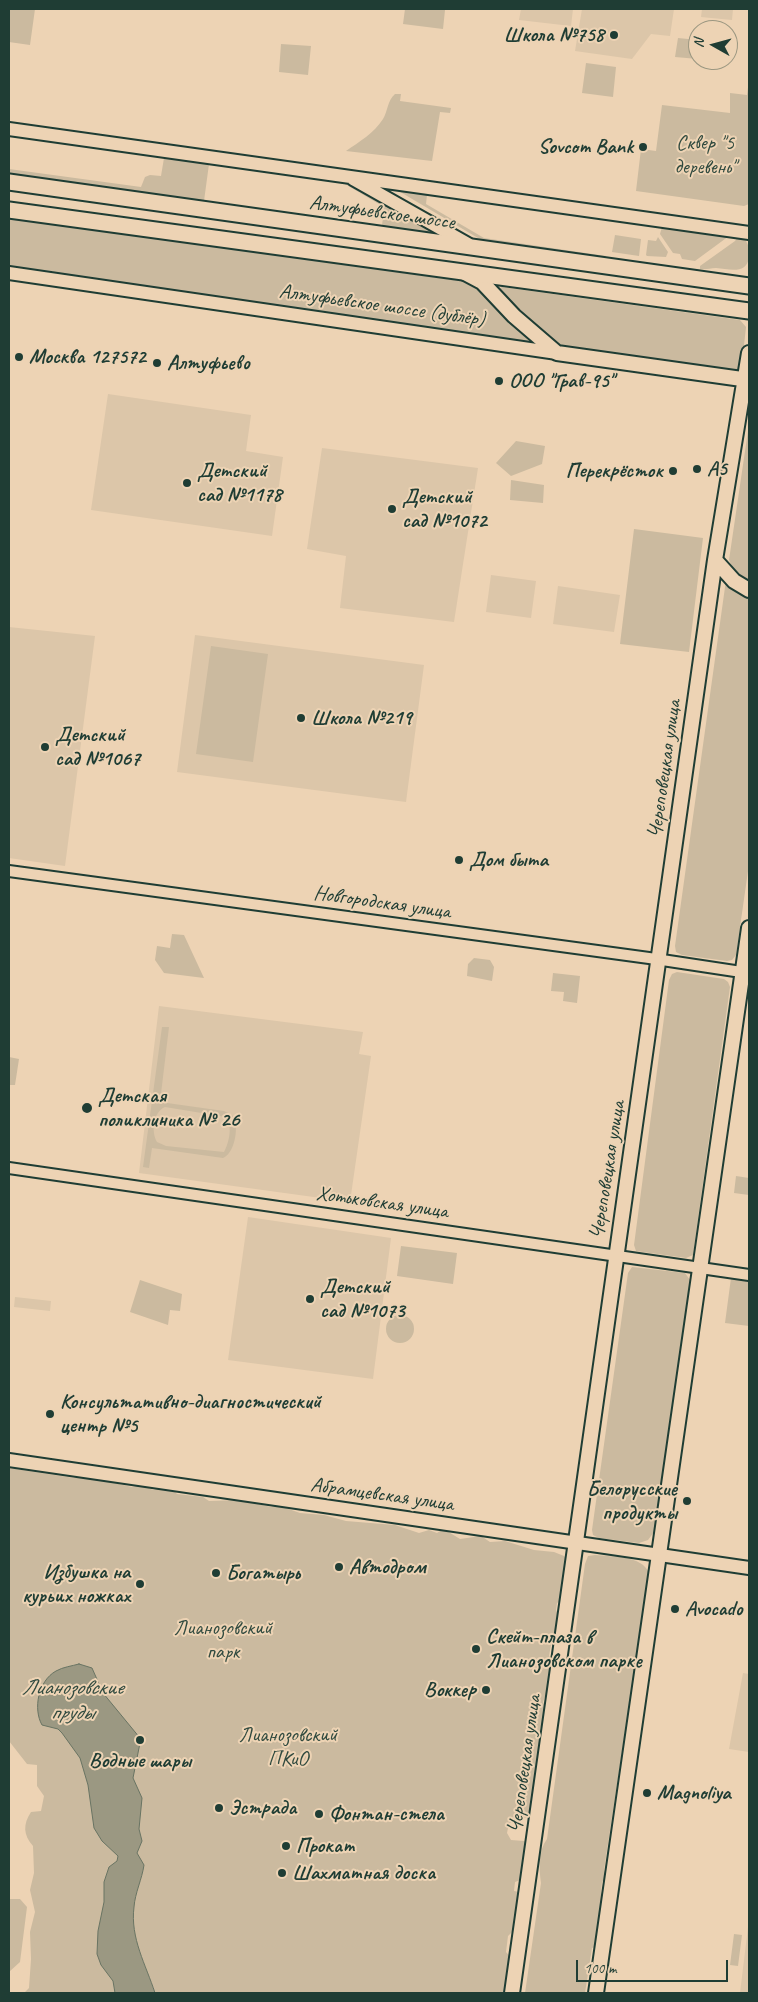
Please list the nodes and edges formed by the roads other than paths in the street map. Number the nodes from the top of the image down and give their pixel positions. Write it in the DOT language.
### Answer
graph roads {
  1 [pos="9,129"];
  2 [pos="347,176"];
  3 [pos="9,182"];
  4 [pos="9,210"];
  5 [pos="749,233"];
  6 [pos="475,247"];
  7 [pos="458,270"];
  8 [pos="9,273"];
  9 [pos="749,286"];
  10 [pos="749,311"];
  11 [pos="557,353"];
  12 [pos="749,353"];
  13 [pos="747,380"];
  14 [pos="715,560"];
  15 [pos="749,590"];
  16 [pos="9,871"];
  17 [pos="749,928"];
  18 [pos="659,960"];
  19 [pos="746,973"];
  20 [pos="9,1168"];
  21 [pos="616,1256"];
  22 [pos="701,1268"];
  23 [pos="749,1275"];
  24 [pos="9,1460"];
  25 [pos="576,1543"];
  26 [pos="659,1555"];
  27 [pos="749,1568"];
  28 [pos="512,1993"];
  29 [pos="596,1993"];
  1 -- 2 [label="street"];
  2 -- 5 [label="street"];
  2 -- 6 [label="street"];
  3 -- 6 [label="main road, Алтуфьевское шоссе"];
  4 -- 7 [label="main road"];
  6 -- 9 [label="main road, Алтуфьевское шоссе"];
  7 -- 10 [label="main road"];
  7 -- 11 [label="main road"];
  8 -- 11 [label="street, Алтуфьевское шоссе (дублёр)"];
  11 -- 13 [label="main road, Алтуфьевское шоссе (дублёр)"];
  12 -- 13 [label="main road, Череповецкая улица"];
  13 -- 14 [label="main road, Череповецкая улица"];
  14 -- 15 [label="main road"];
  14 -- 18 [label="main road, Череповецкая улица"];
  16 -- 18 [label="street, Новгородская улица"];
  17 -- 19 [label="main road"];
  18 -- 19 [label="street, Новгородская улица"];
  18 -- 21 [label="main road, Череповецкая улица"];
  19 -- 22 [label="main road"];
  20 -- 21 [label="street, Хотьковская улица"];
  21 -- 22 [label="street, Хотьковская улица"];
  21 -- 25 [label="main road, Череповецкая улица"];
  22 -- 23 [label="street, Хотьковская улица"];
  22 -- 26 [label="main road"];
  24 -- 25 [label="street, Абрамцевская улица"];
  25 -- 26 [label="street, Абрамцевская улица"];
  25 -- 28 [label="main road, Череповецкая улица"];
  26 -- 27 [label="street, Абрамцевская улица"];
  26 -- 29 [label="main road"];
}
